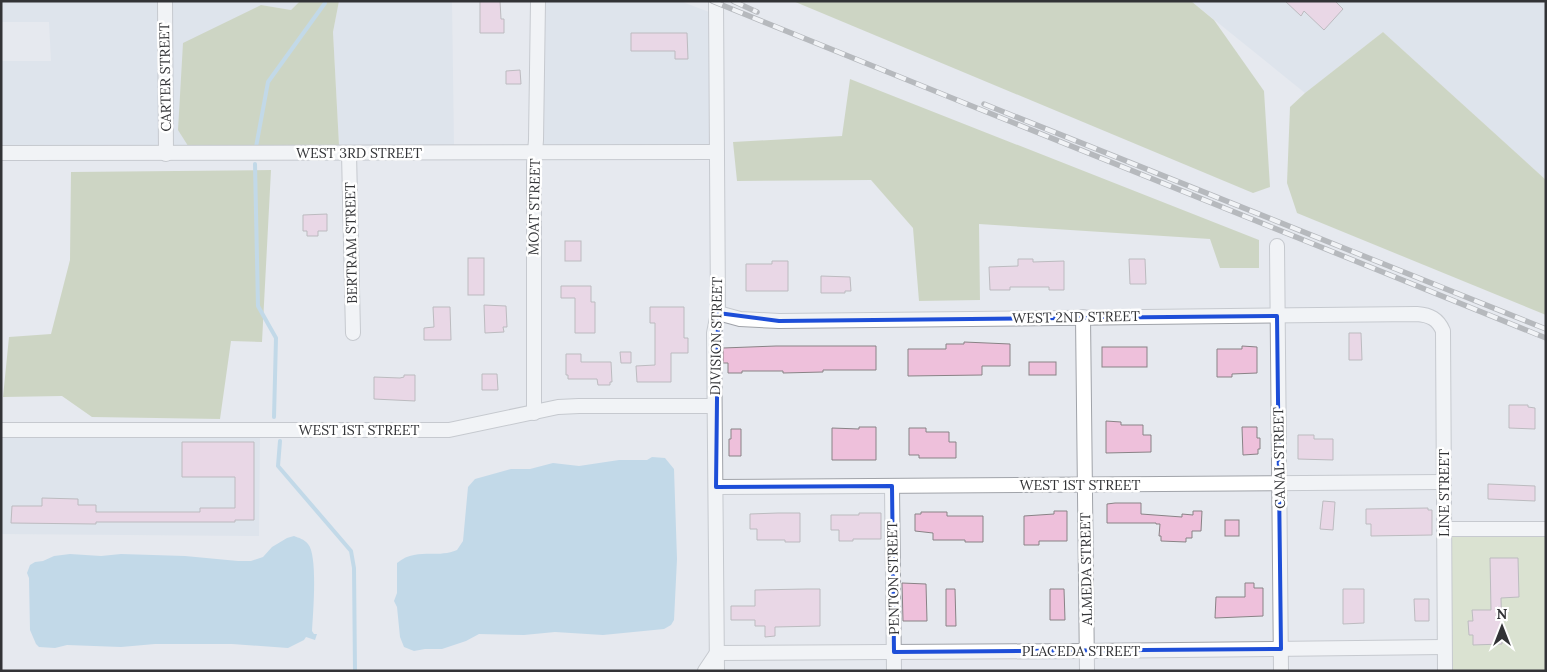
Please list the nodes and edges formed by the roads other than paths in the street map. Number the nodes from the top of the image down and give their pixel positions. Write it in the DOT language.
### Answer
graph roads {
  1 [pos="165,1"];
  2 [pos="538,1"];
  3 [pos="716,1"];
  4 [pos="717,152"];
  5 [pos="1,153"];
  6 [pos="349,153"];
  7 [pos="535,153"];
  8 [pos="166,154"];
  9 [pos="1277,246"];
  10 [pos="718,313"];
  11 [pos="1277,316"];
  12 [pos="1083,317"];
  13 [pos="1435,318"];
  14 [pos="353,332"];
  15 [pos="714,406"];
  16 [pos="534,413"];
  17 [pos="1,430"];
  18 [pos="1444,482"];
  19 [pos="1280,483"];
  20 [pos="1085,485"];
  21 [pos="892,486"];
  22 [pos="716,487"];
  23 [pos="1444,529"];
  24 [pos="1546,529"];
  25 [pos="1444,647"];
  26 [pos="1281,649"];
  27 [pos="1087,651"];
  28 [pos="894,652"];
  29 [pos="717,653"];
  30 [pos="705,671"];
  31 [pos="717,671"];
  32 [pos="894,671"];
  33 [pos="1087,671"];
  34 [pos="1281,671"];
  35 [pos="1445,671"];
  1 -- 8 [label="street, CARTER STREET"];
  2 -- 7 [label="street, MOAT STREET"];
  3 -- 4 [label="street, DIVISION STREET"];
  4 -- 7 [label="street, WEST 3RD STREET"];
  4 -- 10 [label="street, DIVISION STREET"];
  5 -- 8 [label="street, WEST 3RD STREET"];
  6 -- 7 [label="street, WEST 3RD STREET"];
  6 -- 8 [label="street, WEST 3RD STREET"];
  6 -- 14 [label="street, BERTRAM STREET"];
  7 -- 16 [label="street, MOAT STREET"];
  9 -- 11 [label="street, CANAL STREET"];
  10 -- 12 [label="street, WEST 2ND STREET"];
  10 -- 15 [label="street, DIVISION STREET"];
  11 -- 12 [label="street, WEST 2ND STREET"];
  11 -- 13 [label="street, WEST 2ND STREET"];
  11 -- 19 [label="street, CANAL STREET"];
  12 -- 20 [label="street, ALMEDA STREET"];
  13 -- 18 [label="street, LINE STREET"];
  15 -- 16 [label="street, WEST 1ST STREET"];
  15 -- 22 [label="street, DIVISION STREET"];
  16 -- 17 [label="street, WEST 1ST STREET"];
  18 -- 19 [label="street, WEST 1ST STREET"];
  18 -- 23 [label="street, LINE STREET"];
  19 -- 20 [label="street, WEST 1ST STREET"];
  19 -- 26 [label="street, CANAL STREET"];
  20 -- 21 [label="street, WEST 1ST STREET"];
  20 -- 27 [label="street, ALMEDA STREET"];
  21 -- 22 [label="street, WEST 1ST STREET"];
  21 -- 28 [label="street, PENTON STREET"];
  22 -- 29 [label="street, DIVISION STREET"];
  23 -- 24 [label="street"];
  23 -- 25 [label="street, LINE STREET"];
  25 -- 26 [label="street, PLACEDA STREET"];
  25 -- 35 [label="street, LINE STREET"];
  26 -- 27 [label="street, PLACEDA STREET"];
  26 -- 34 [label="street, CANAL STREET"];
  27 -- 28 [label="street, PLACEDA STREET"];
  27 -- 33 [label="street, ALMEDA STREET"];
  28 -- 29 [label="street, PLACEDA STREET"];
  28 -- 32 [label="street, PENTON STREET"];
  29 -- 30 [label="street"];
  29 -- 31 [label="street, DIVISION STREET"];
}
